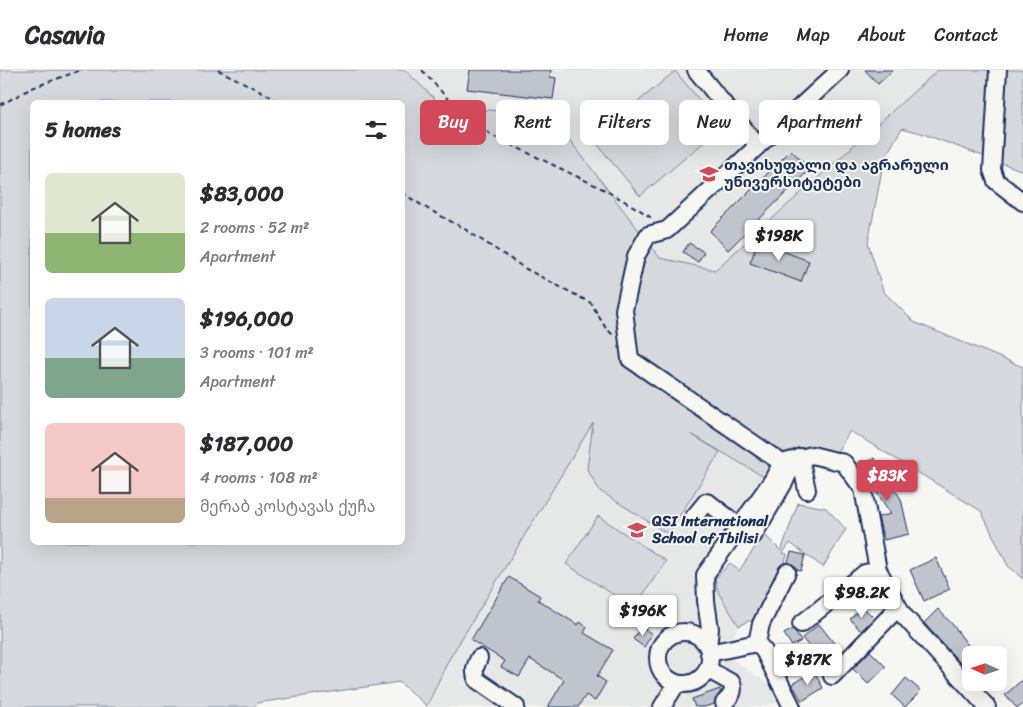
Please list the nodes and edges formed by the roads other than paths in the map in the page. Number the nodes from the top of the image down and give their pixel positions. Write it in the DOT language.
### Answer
graph roads {
  1 [pos="696,70"];
  2 [pos="840,70"];
  3 [pos="998,70"];
  4 [pos="758,146"];
  5 [pos="1023,202"];
  6 [pos="792,460"];
  7 [pos="807,490"];
  8 [pos="693,518"];
  9 [pos="746,531"];
  10 [pos="878,570"];
  11 [pos="787,572"];
  12 [pos="706,601"];
  13 [pos="897,605"];
  14 [pos="801,624"];
  15 [pos="697,635"];
  16 [pos="760,647"];
  17 [pos="708,657"];
  18 [pos="479,658"];
  19 [pos="832,676"];
  20 [pos="677,683"];
  21 [pos="724,703"];
  22 [pos="516,707"];
  23 [pos="662,707"];
  24 [pos="792,707"];
  25 [pos="987,707"];
  1 -- 4 [label="street"];
  2 -- 4 [label="street"];
  3 -- 5 [label="street"];
  4 -- 6 [label="street"];
  6 -- 7 [label="street"];
  6 -- 9 [label="street"];
  6 -- 10 [label="street"];
  8 -- 9 [label="street"];
  9 -- 12 [label="street"];
  10 -- 13 [label="street"];
  10 -- 14 [label="street"];
  11 -- 16 [label="street"];
  12 -- 15 [label="street"];
  12 -- 17 [label="street"];
  13 -- 19 [label="street"];
  13 -- 25 [label="street"];
  15 -- 17 [label="street"];
  15 -- 20 [label="street"];
  16 -- 17 [label="street"];
  16 -- 24 [label="street"];
  17 -- 20 [label="street"];
  17 -- 21 [label="street"];
  18 -- 22 [label="street"];
  20 -- 23 [label="street"];
}
